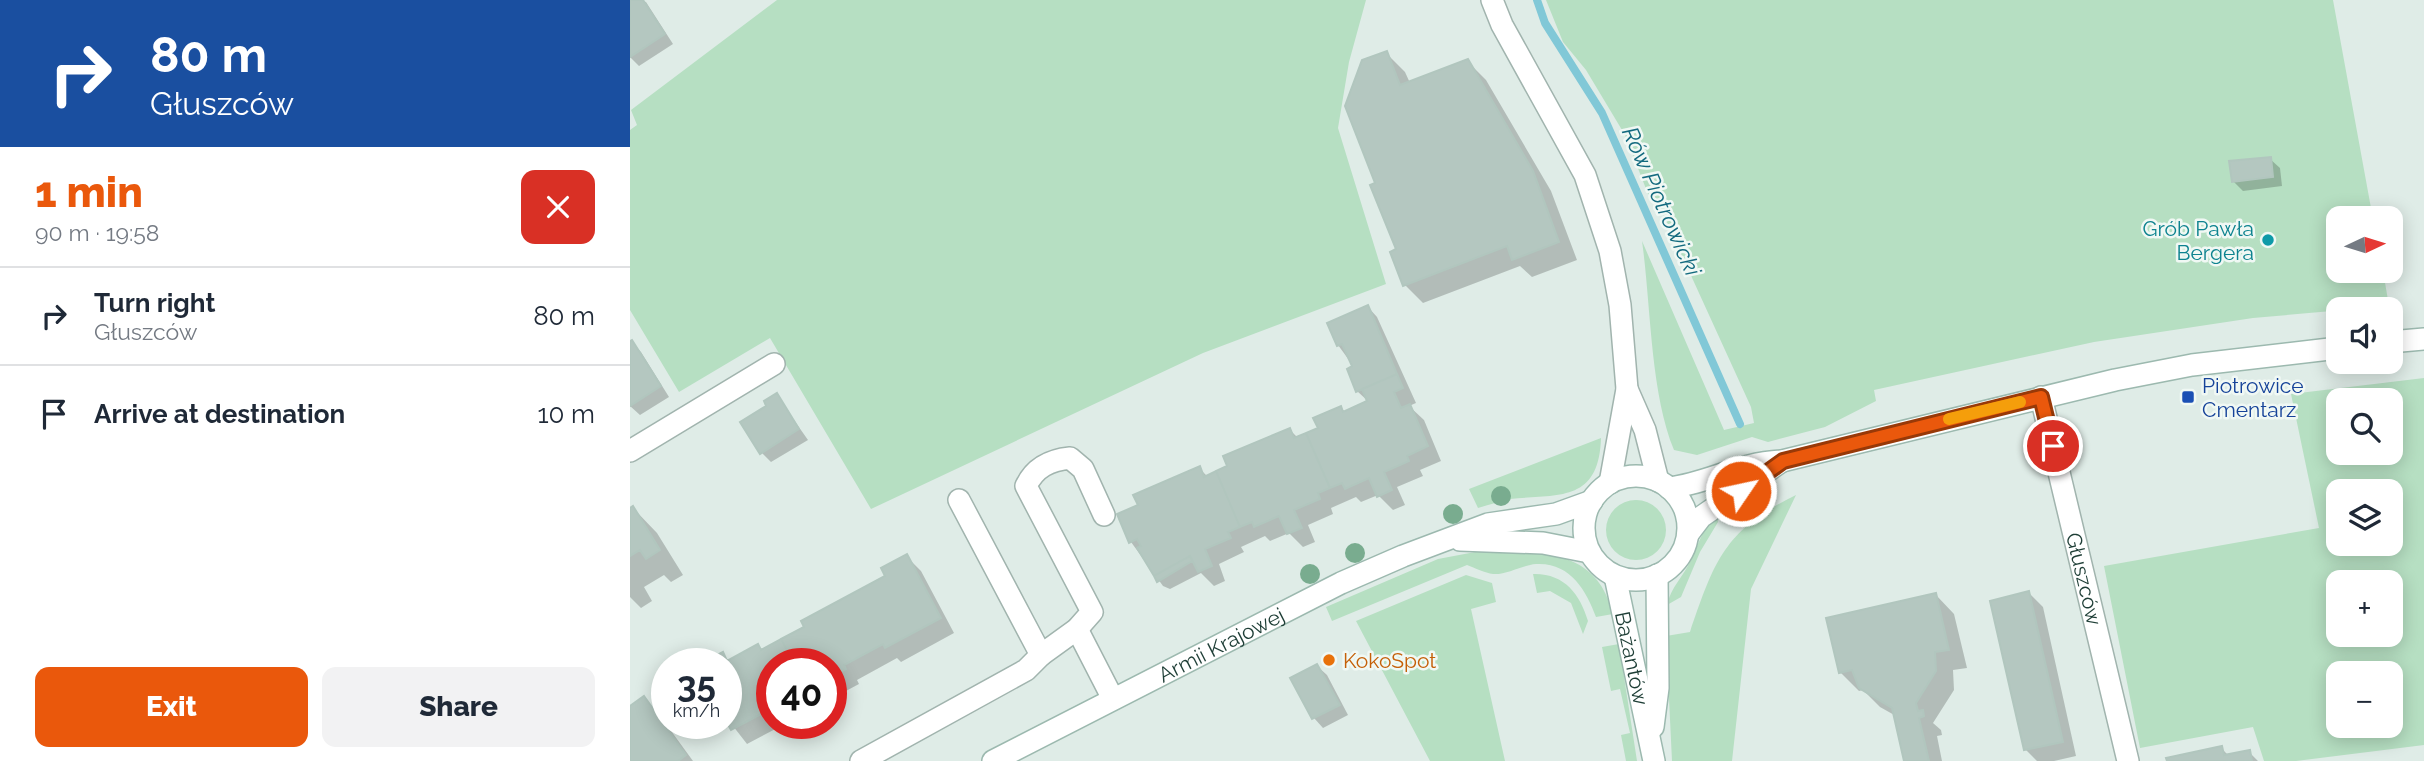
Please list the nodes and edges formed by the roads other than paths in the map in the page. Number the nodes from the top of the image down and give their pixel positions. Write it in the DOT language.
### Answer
graph roads {
  1 [pos="1492,0"];
  2 [pos="2424,339"];
  3 [pos="2403,341"];
  4 [pos="2326,349"];
  5 [pos="774,364"];
  6 [pos="1628,389"];
  7 [pos="2041,397"];
  8 [pos="630,451"];
  9 [pos="1783,461"];
  10 [pos="1610,483"];
  11 [pos="1664,485"];
  12 [pos="959,500"];
  13 [pos="1592,501"];
  14 [pos="1104,515"];
  15 [pos="1688,534"];
  16 [pos="1454,540"];
  17 [pos="1590,552"];
  18 [pos="1657,575"];
  19 [pos="1615,576"];
  20 [pos="1077,629"];
  21 [pos="1041,655"];
  22 [pos="1113,699"];
  23 [pos="1651,740"];
  24 [pos="861,761"];
  25 [pos="993,761"];
  26 [pos="1654,761"];
  27 [pos="2128,761"];
  1 -- 6 [label="street"];
  2 -- 3 [label="street"];
  4 -- 7 [label="street"];
  5 -- 8 [label="street"];
  6 -- 10 [label="street"];
  6 -- 11 [label="street"];
  7 -- 9 [label="street"];
  7 -- 27 [label="street, Głuszców"];
  9 -- 11 [label="street"];
  9 -- 15 [label="street"];
  10 -- 11 [label="street"];
  10 -- 13 [label="street"];
  11 -- 15 [label="street"];
  12 -- 21 [label="street"];
  13 -- 16 [label="street, Armii Krajowej"];
  13 -- 17 [label="street"];
  14 -- 20 [label="street"];
  15 -- 18 [label="street"];
  16 -- 17 [label="street, Armii Krajowej"];
  16 -- 22 [label="street, Armii Krajowej"];
  17 -- 19 [label="street"];
  18 -- 19 [label="street"];
  18 -- 23 [label="street, Bażantów"];
  19 -- 23 [label="street, Bażantów"];
  20 -- 21 [label="street"];
  20 -- 22 [label="street"];
  21 -- 24 [label="street"];
  22 -- 25 [label="street, Armii Krajowej"];
  23 -- 26 [label="street, Bażantów"];
}
